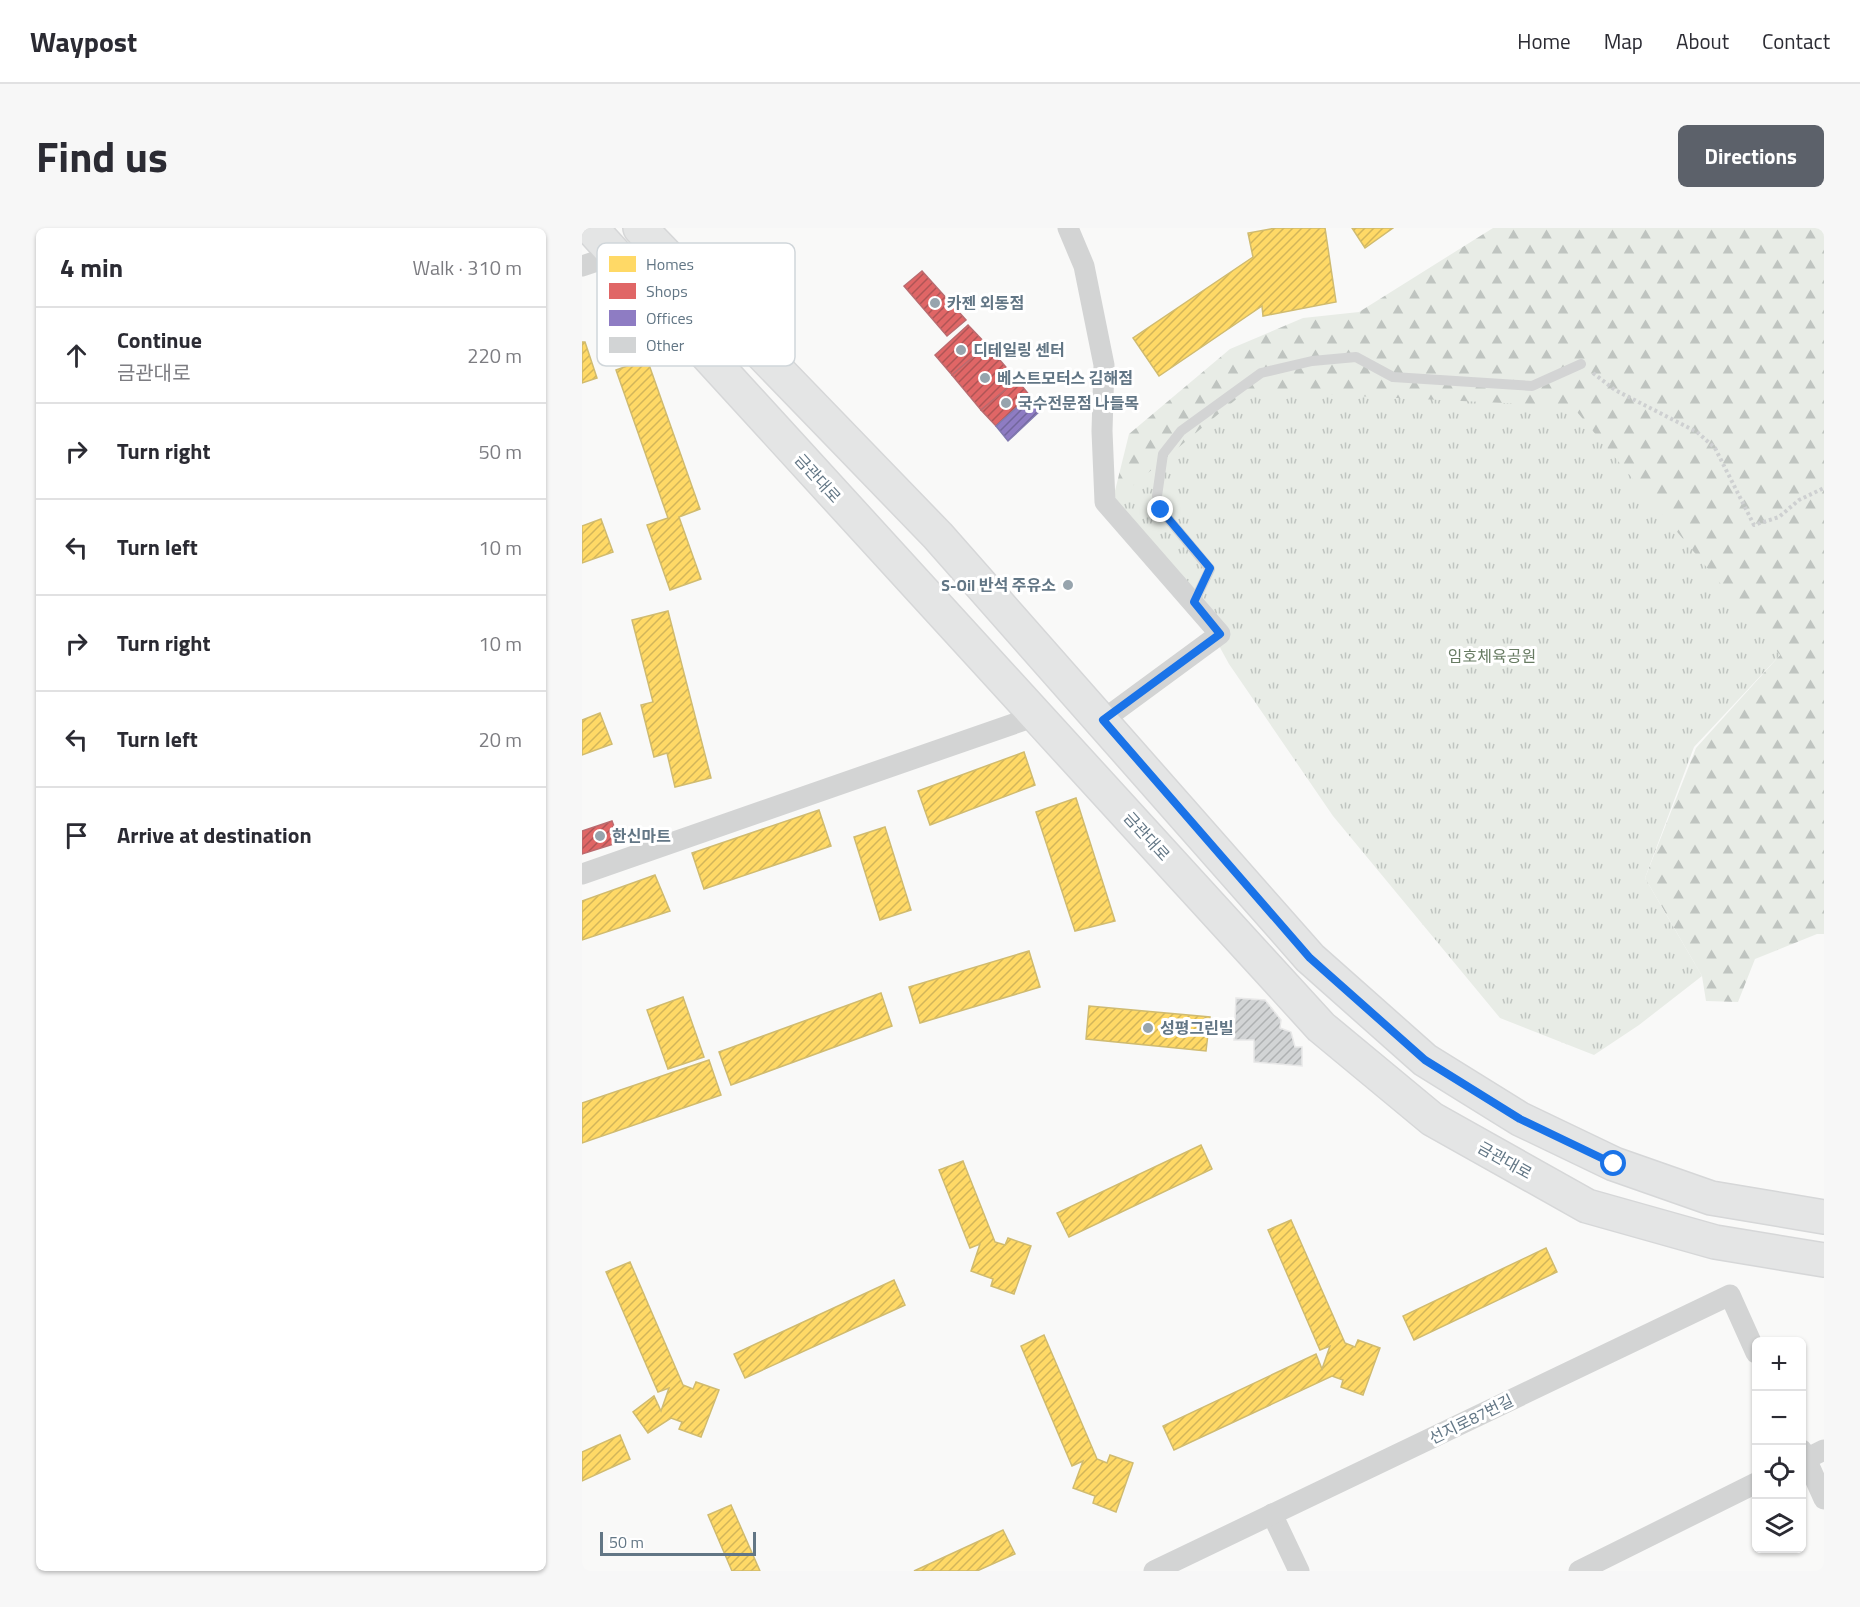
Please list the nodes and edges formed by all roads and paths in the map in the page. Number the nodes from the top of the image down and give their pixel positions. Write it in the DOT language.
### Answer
graph roads {
  1 [pos="591,228"];
  2 [pos="640,228"];
  3 [pos="1068,228"];
  4 [pos="604,243"];
  5 [pos="655,243"];
  6 [pos="597,261"];
  7 [pos="582,266"];
  8 [pos="1581,364"];
  9 [pos="716,366"];
  10 [pos="774,366"];
  11 [pos="1824,488"];
  12 [pos="1194,602"];
  13 [pos="1036,716"];
  14 [pos="1103,720"];
  15 [pos="582,874"];
  16 [pos="1824,1217"];
  17 [pos="1824,1260"];
  18 [pos="1752,1344"];
  19 [pos="1808,1455"];
  20 [pos="1752,1485"];
  21 [pos="1824,1498"];
  22 [pos="1272,1514"];
  23 [pos="1154,1571"];
  24 [pos="1299,1571"];
  25 [pos="1579,1571"];
  1 -- 4 [label="main road, 금관대로"];
  2 -- 5 [label="main road"];
  3 -- 12 [label="street"];
  6 -- 7 [label="street"];
  8 -- 11 [label="path"];
  8 -- 12 [label="lane"];
  9 -- 13 [label="main road, 금관대로"];
  10 -- 14 [label="main road"];
  12 -- 14 [label="street"];
  13 -- 15 [label="street"];
  13 -- 17 [label="main road, 금관대로"];
  14 -- 16 [label="main road"];
  18 -- 22 [label="street, 선지로87번길"];
  19 -- 21 [label="street"];
  20 -- 25 [label="street"];
  22 -- 23 [label="street, 선지로87번길"];
  22 -- 24 [label="street"];
}
